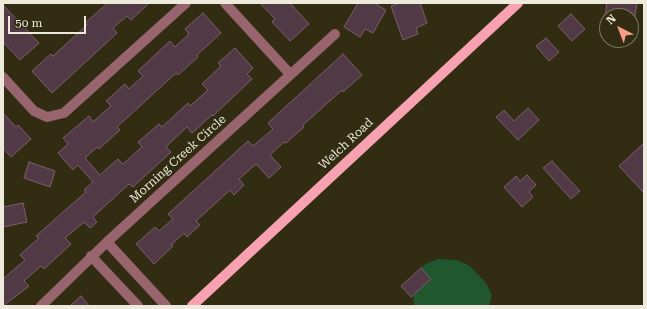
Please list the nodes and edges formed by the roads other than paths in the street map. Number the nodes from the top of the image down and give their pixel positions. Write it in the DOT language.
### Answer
graph roads {
  1 [pos="186,3"];
  2 [pos="225,3"];
  3 [pos="518,3"];
  4 [pos="335,34"];
  5 [pos="290,74"];
  6 [pos="3,77"];
  7 [pos="107,242"];
  8 [pos="91,256"];
  9 [pos="41,306"];
  10 [pos="138,306"];
  11 [pos="166,306"];
  12 [pos="192,306"];
  1 -- 6 [label="street"];
  2 -- 5 [label="street"];
  3 -- 12 [label="main road, Welch Road"];
  4 -- 5 [label="street, Morning Creek Circle"];
  5 -- 7 [label="street, Morning Creek Circle"];
  7 -- 8 [label="street, Morning Creek Circle"];
  7 -- 11 [label="street"];
  8 -- 9 [label="street, Morning Creek Circle"];
  8 -- 10 [label="street"];
}
